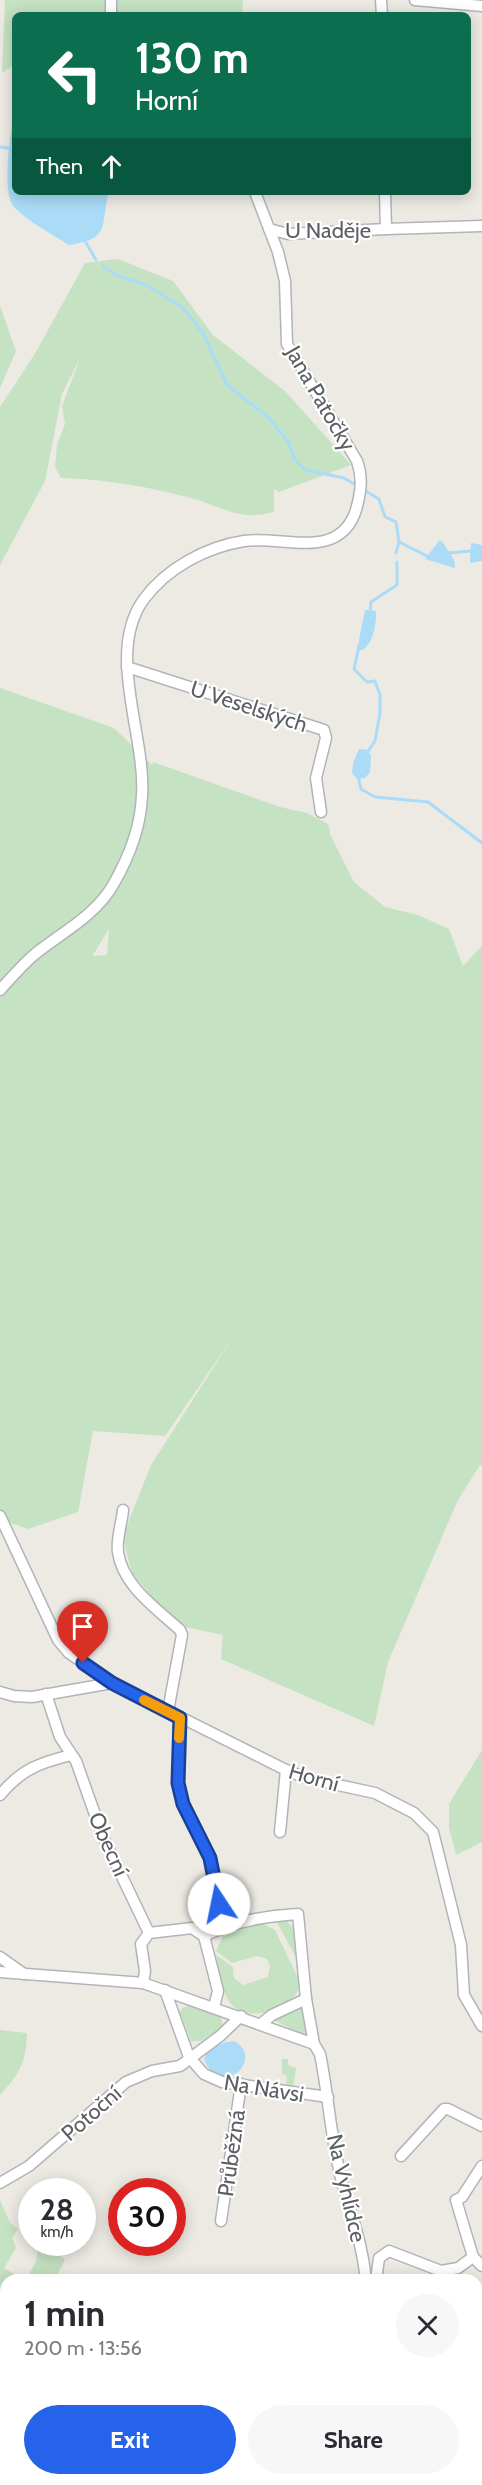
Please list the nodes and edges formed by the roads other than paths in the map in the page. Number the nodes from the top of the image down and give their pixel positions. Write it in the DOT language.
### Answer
graph roads {
  1 [pos="415,0"];
  2 [pos="482,6"];
  3 [pos="256,195"];
  4 [pos="385,195"];
  5 [pos="482,226"];
  6 [pos="269,229"];
  7 [pos="386,229"];
  8 [pos="127,667"];
  9 [pos="321,812"];
  10 [pos="0,990"];
  11 [pos="123,1510"];
  12 [pos="0,1516"];
  13 [pos="112,1683"];
  14 [pos="0,1692"];
  15 [pos="46,1694"];
  16 [pos="168,1711"];
  17 [pos="180,1718"];
  18 [pos="71,1755"];
  19 [pos="286,1770"];
  20 [pos="0,1795"];
  21 [pos="280,1832"];
  22 [pos="223,1926"];
  23 [pos="149,1933"];
  24 [pos="204,1936"];
  25 [pos="0,1957"];
  26 [pos="0,1972"];
  27 [pos="24,1975"];
  28 [pos="143,1983"];
  29 [pos="165,1990"];
  30 [pos="306,1999"];
  31 [pos="214,2007"];
  32 [pos="241,2016"];
  33 [pos="262,2023"];
  34 [pos="482,2026"];
  35 [pos="314,2044"];
  36 [pos="189,2057"];
  37 [pos="241,2084"];
  38 [pos="328,2097"];
  39 [pos="482,2126"];
  40 [pos="401,2156"];
  41 [pos="482,2166"];
  42 [pos="0,2183"];
  43 [pos="221,2221"];
  44 [pos="473,2257"];
  45 [pos="482,2265"];
  46 [pos="365,2274"];
  47 [pos="377,2274"];
  1 -- 2 [label="street"];
  3 -- 6 [label="street, Jana Patočky"];
  4 -- 7 [label="street, U Naděje"];
  5 -- 7 [label="street, U Naděje"];
  6 -- 7 [label="street, U Naděje"];
  6 -- 8 [label="street, Jana Patočky"];
  8 -- 9 [label="street, U Veselských"];
  8 -- 10 [label="street"];
  11 -- 16 [label="street"];
  12 -- 13 [label="street, Horní"];
  13 -- 15 [label="street"];
  13 -- 16 [label="street, Horní"];
  14 -- 15 [label="street"];
  15 -- 18 [label="street, Obecní"];
  16 -- 17 [label="street, Horní"];
  17 -- 19 [label="street, Horní"];
  17 -- 22 [label="street"];
  18 -- 20 [label="street"];
  18 -- 23 [label="street, Obecní"];
  19 -- 21 [label="street"];
  19 -- 34 [label="street, Horní"];
  22 -- 24 [label="street, Na Návsi"];
  22 -- 30 [label="street, Na Návsi"];
  23 -- 24 [label="street"];
  23 -- 28 [label="street"];
  24 -- 31 [label="street"];
  25 -- 27 [label="street"];
  26 -- 27 [label="street"];
  27 -- 28 [label="street"];
  28 -- 29 [label="street"];
  29 -- 31 [label="street"];
  29 -- 36 [label="street, Na Návsi"];
  30 -- 33 [label="street"];
  30 -- 35 [label="street, Na Návsi"];
  31 -- 32 [label="street"];
  32 -- 33 [label="street"];
  32 -- 36 [label="street, Na Návsi"];
  33 -- 35 [label="street"];
  35 -- 38 [label="street, Na Návsi"];
  36 -- 37 [label="street, Na Návsi"];
  36 -- 42 [label="street, Potoční"];
  37 -- 38 [label="street, Na Návsi"];
  37 -- 43 [label="street, Průběžná"];
  38 -- 46 [label="street, Na Vyhlídce"];
  39 -- 40 [label="street"];
  41 -- 44 [label="street"];
  44 -- 45 [label="street"];
  44 -- 47 [label="street"];
}
